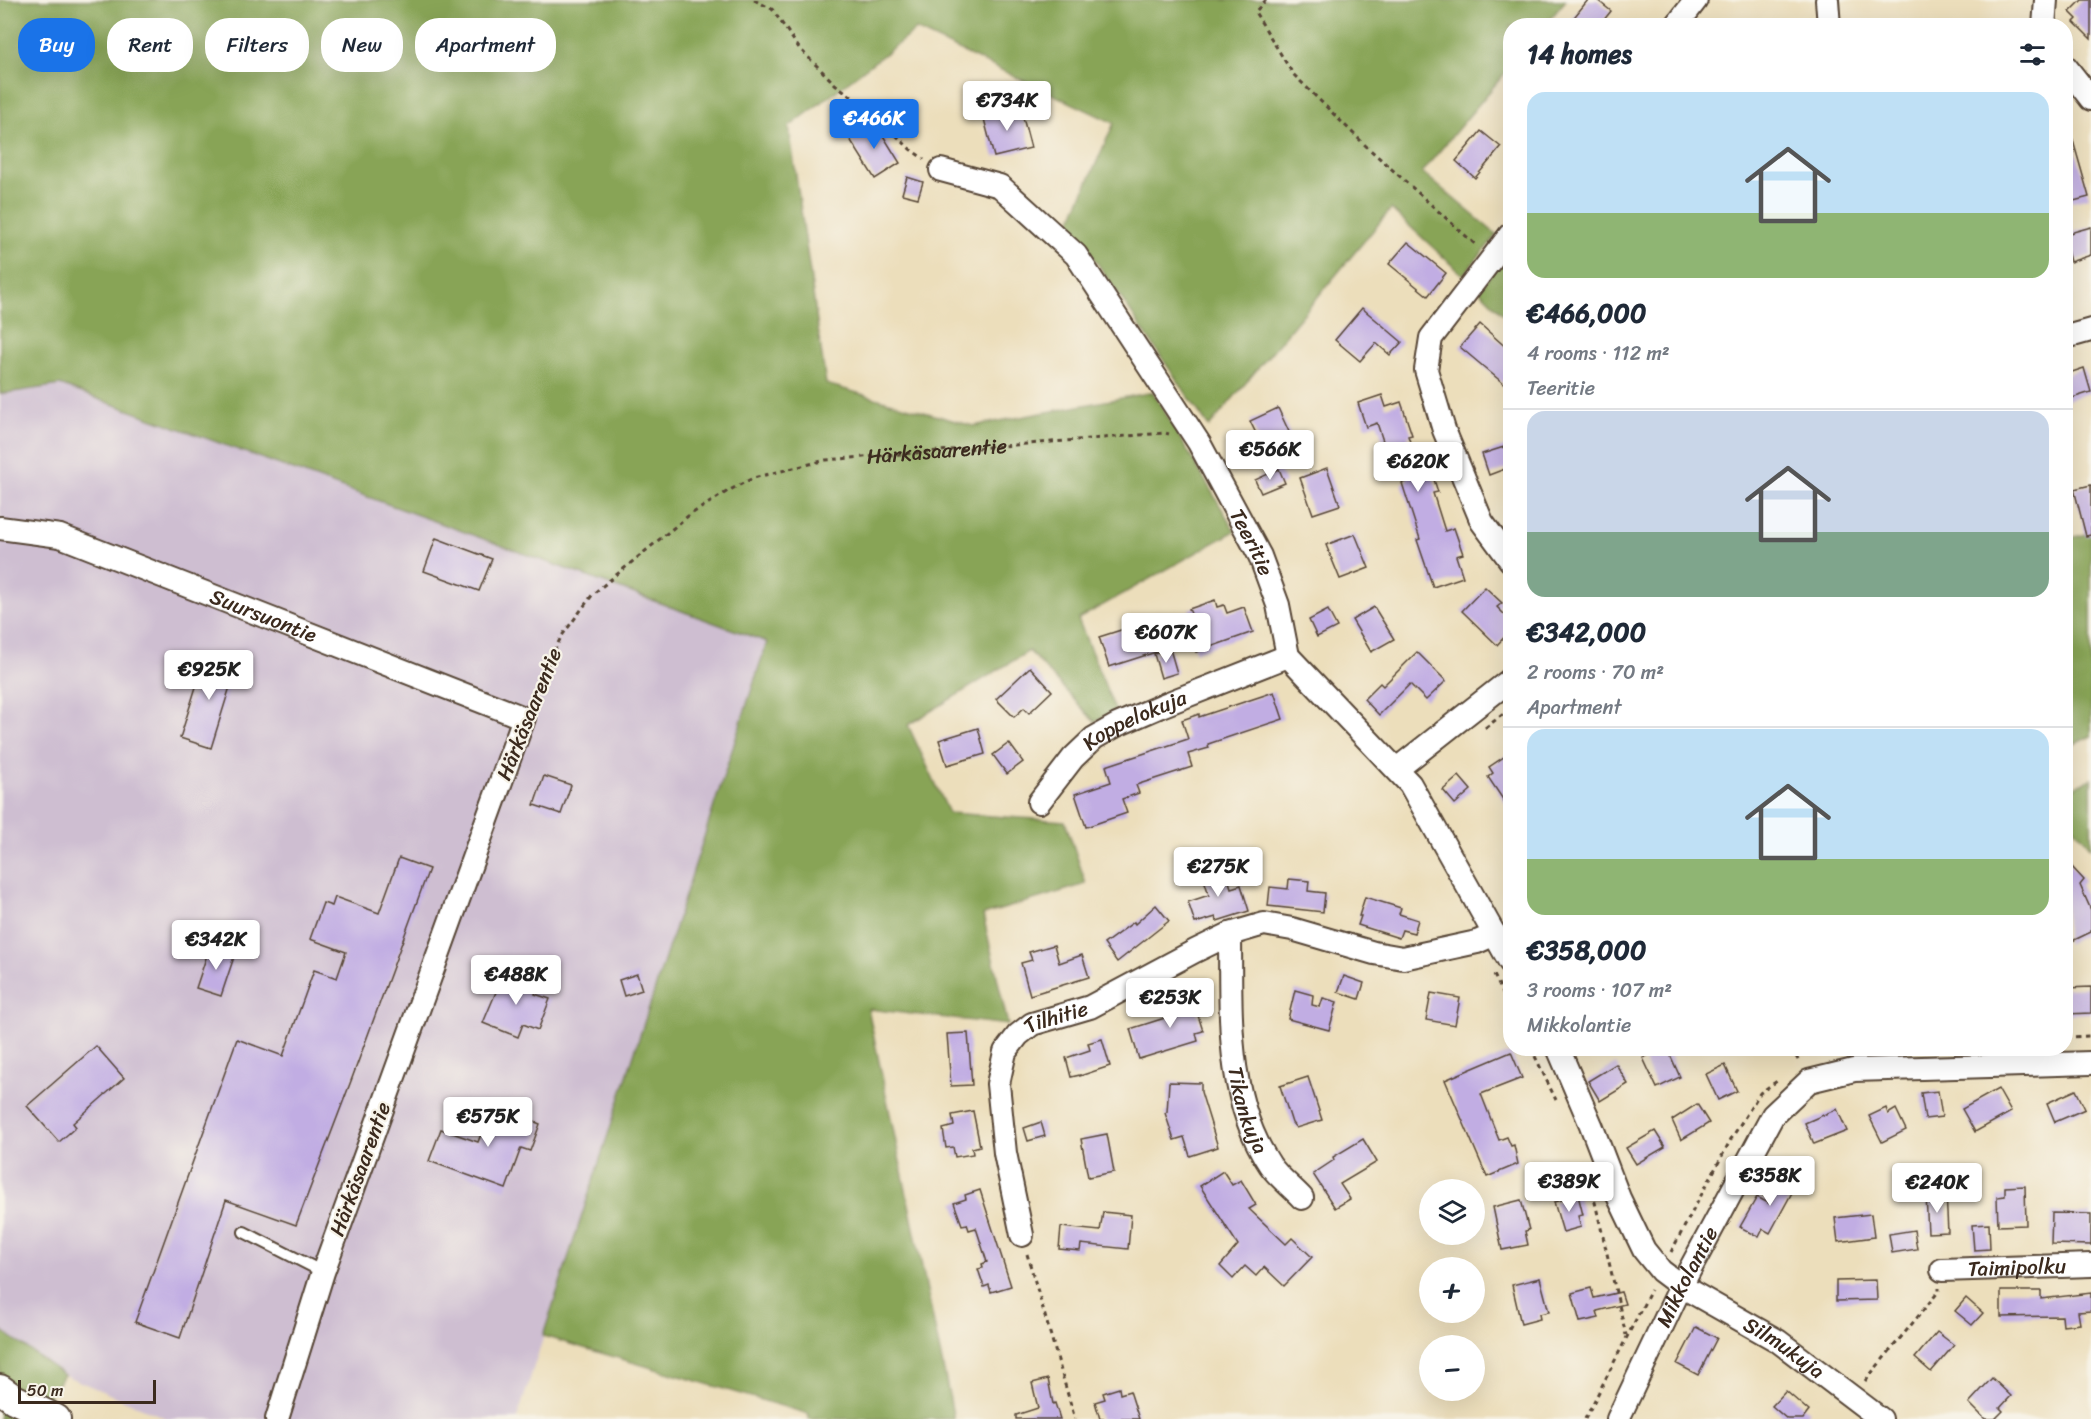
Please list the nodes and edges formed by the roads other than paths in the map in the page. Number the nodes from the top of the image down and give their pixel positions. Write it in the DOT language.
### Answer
graph roads {
  1 [pos="1696,0"];
  2 [pos="1827,0"];
  3 [pos="2046,0"];
  4 [pos="1682,18"];
  5 [pos="1828,18"];
  6 [pos="2045,18"];
  7 [pos="2073,76"];
  8 [pos="2091,99"];
  9 [pos="941,171"];
  10 [pos="1503,244"];
  11 [pos="2091,330"];
  12 [pos="2073,335"];
  13 [pos="0,528"];
  14 [pos="1503,550"];
  15 [pos="1288,656"];
  16 [pos="1503,686"];
  17 [pos="524,718"];
  18 [pos="1397,769"];
  19 [pos="1039,802"];
  20 [pos="1230,934"];
  21 [pos="1486,938"];
  22 [pos="1503,955"];
  23 [pos="1561,1056"];
  24 [pos="2091,1063"];
  25 [pos="1302,1198"];
  26 [pos="244,1232"];
  27 [pos="1022,1235"];
  28 [pos="2091,1265"];
  29 [pos="1942,1270"];
  30 [pos="323,1272"];
  31 [pos="1681,1286"];
  32 [pos="0,1389"];
  33 [pos="56,1419"];
  34 [pos="277,1419"];
  35 [pos="1618,1419"];
  36 [pos="1881,1419"];
  1 -- 4 [label="street"];
  2 -- 5 [label="street"];
  3 -- 6 [label="street"];
  7 -- 8 [label="street"];
  9 -- 15 [label="street, Teeritie"];
  10 -- 14 [label="street"];
  11 -- 12 [label="street"];
  13 -- 17 [label="street, Suursuontie"];
  15 -- 18 [label="street"];
  15 -- 19 [label="street, Koppelokuja"];
  16 -- 18 [label="street"];
  17 -- 30 [label="street, Härkäsaarentie"];
  18 -- 21 [label="street"];
  20 -- 21 [label="street, Tilhitie"];
  20 -- 25 [label="street, Tikankuja"];
  20 -- 27 [label="street, Tilhitie"];
  21 -- 22 [label="street"];
  23 -- 31 [label="street"];
  24 -- 31 [label="street, Mikkolantie"];
  26 -- 30 [label="lane"];
  28 -- 29 [label="street, Taimipolku"];
  30 -- 34 [label="street, Härkäsaarentie"];
  31 -- 35 [label="street, Mikkolantie"];
  31 -- 36 [label="street, Silmukuja"];
  32 -- 33 [label="street"];
}
